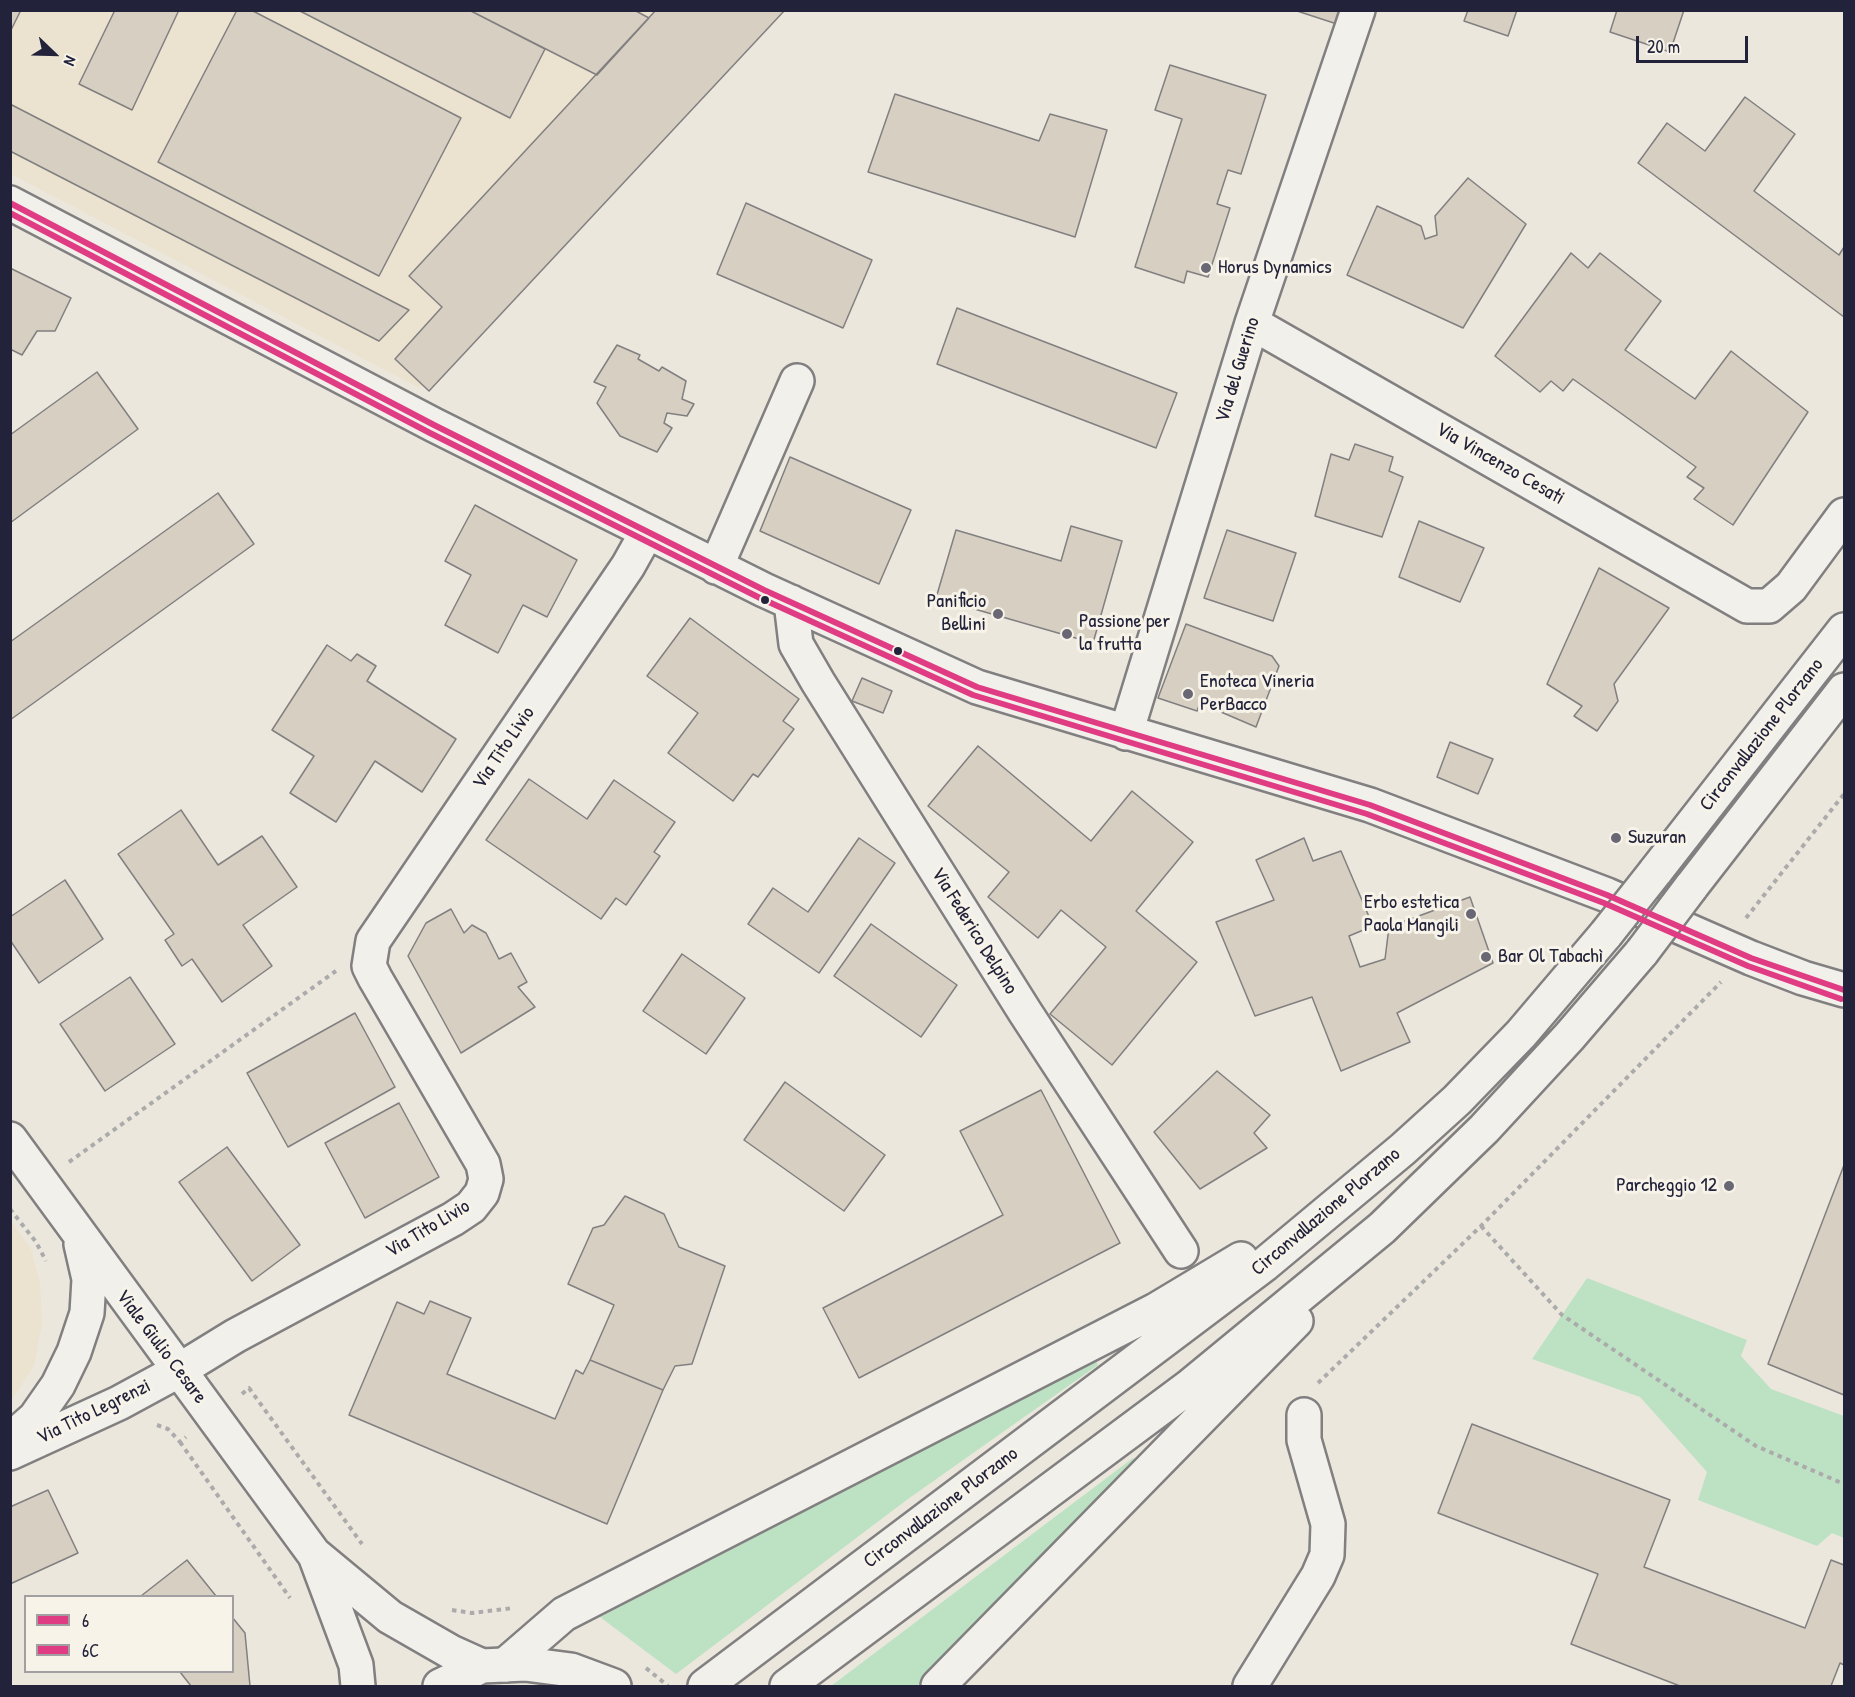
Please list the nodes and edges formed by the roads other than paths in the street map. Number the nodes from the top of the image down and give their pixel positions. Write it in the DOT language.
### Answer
graph roads {
  1 [pos="1358,10"];
  2 [pos="10,203"];
  3 [pos="1252,324"];
  4 [pos="796,381"];
  5 [pos="1845,515"];
  6 [pos="647,532"];
  7 [pos="716,567"];
  8 [pos="791,602"];
  9 [pos="1845,630"];
  10 [pos="1845,690"];
  11 [pos="1126,732"];
  12 [pos="1845,990"];
  13 [pos="10,1139"];
  14 [pos="1348,1194"];
  15 [pos="1382,1228"];
  16 [pos="80,1237"];
  17 [pos="1181,1251"];
  18 [pos="178,1371"];
  19 [pos="1304,1415"];
  20 [pos="10,1440"];
  21 [pos="10,1453"];
  22 [pos="314,1554"];
  23 [pos="494,1665"];
  24 [pos="358,1686"];
  25 [pos="440,1686"];
  26 [pos="614,1686"];
  27 [pos="705,1686"];
  28 [pos="787,1686"];
  29 [pos="938,1686"];
  30 [pos="1250,1686"];
  1 -- 3 [label="main road, Via del Guerino"];
  2 -- 6 [label="main road"];
  3 -- 5 [label="main road, Via Vincenzo Cesati"];
  3 -- 11 [label="main road, Via del Guerino"];
  4 -- 7 [label="main road"];
  6 -- 7 [label="main road"];
  6 -- 18 [label="main road, Via Tito Livio"];
  7 -- 8 [label="main road"];
  8 -- 11 [label="main road"];
  8 -- 17 [label="main road, Via Federico Delpino"];
  9 -- 14 [label="main road, Circonvallazione Plorzano, bridge"];
  10 -- 15 [label="main road, Circonvallazione Plorzano, bridge"];
  11 -- 12 [label="main road"];
  13 -- 16 [label="main road, Viale Giulio Cesare"];
  14 -- 23 [label="main road"];
  14 -- 27 [label="main road, Circonvallazione Plorzano"];
  15 -- 28 [label="main road, Circonvallazione Plorzano"];
  15 -- 29 [label="main road"];
  16 -- 18 [label="main road, Viale Giulio Cesare"];
  16 -- 20 [label="main road, Via Tito Legrenzi"];
  18 -- 21 [label="main road, Via Tito Legrenzi"];
  18 -- 22 [label="main road, Viale Giulio Cesare"];
  19 -- 30 [label="main road"];
  22 -- 23 [label="main road, Viale Giulio Cesare"];
  22 -- 24 [label="main road, Viale Giulio Cesare"];
  23 -- 25 [label="main road, Viale Giulio Cesare"];
  23 -- 26 [label="main road, Viale Giulio Cesare"];
}
